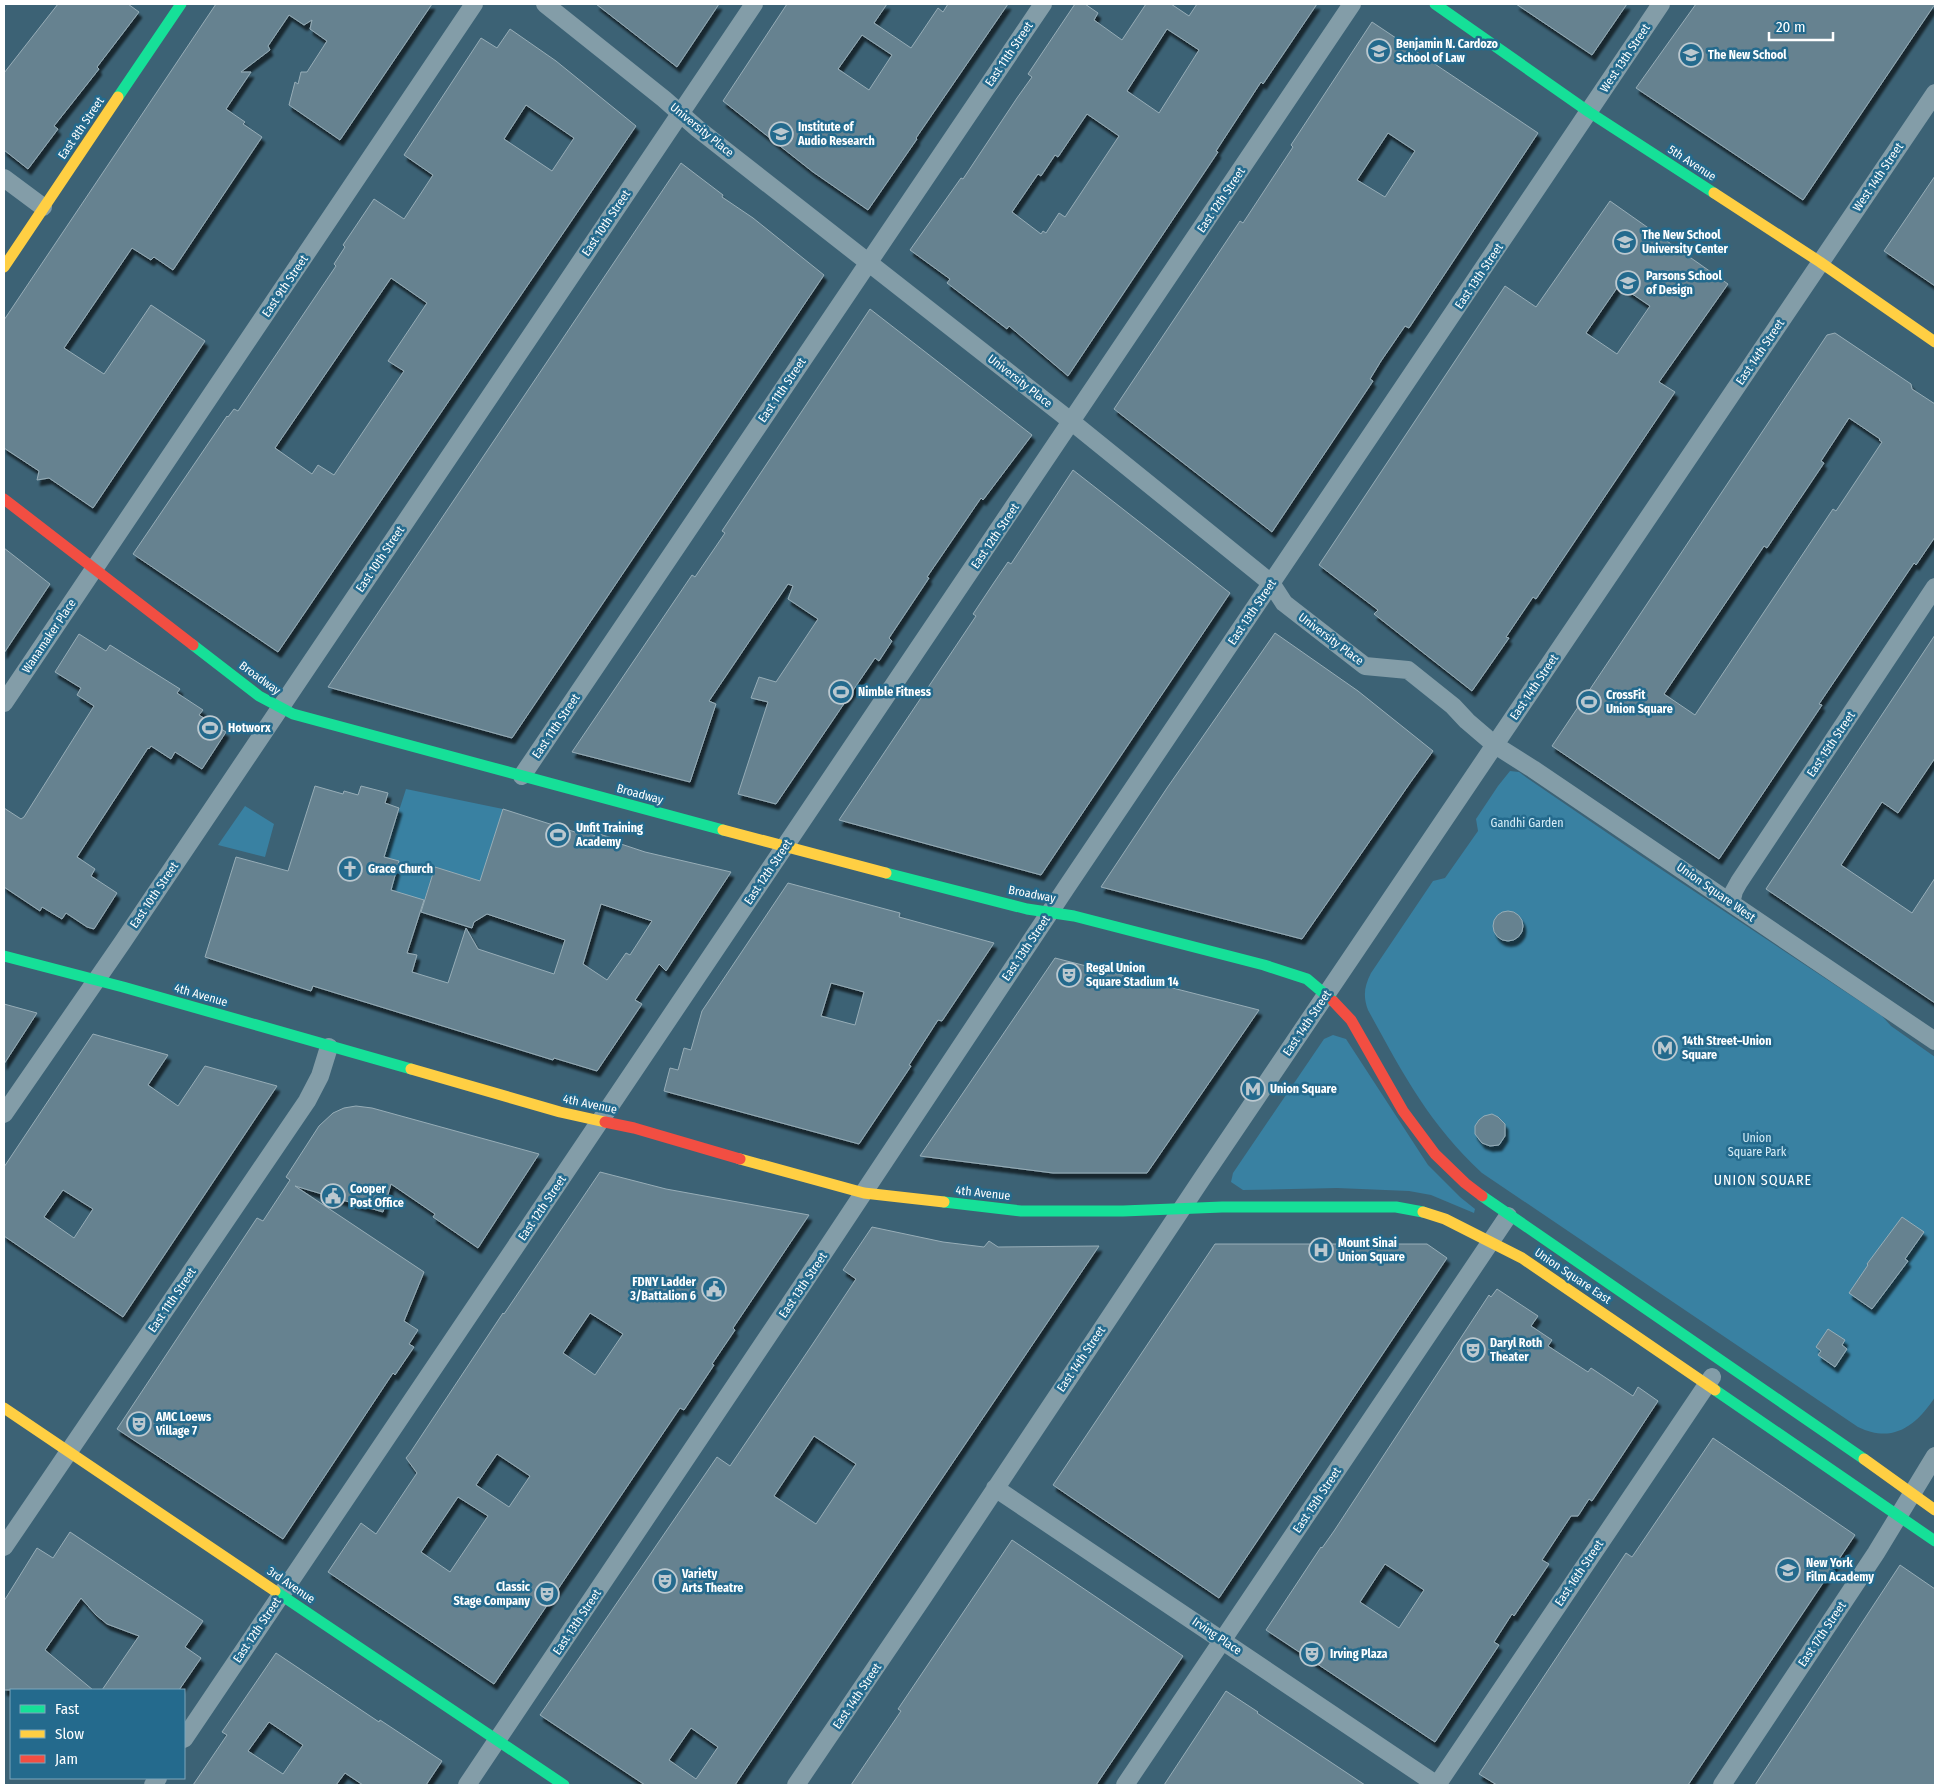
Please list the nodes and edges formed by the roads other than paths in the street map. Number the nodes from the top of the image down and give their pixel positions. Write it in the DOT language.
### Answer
graph roads {
  1 [pos="474,4"];
  2 [pos="544,4"];
  3 [pos="754,4"];
  4 [pos="1043,4"];
  5 [pos="1352,4"];
  6 [pos="1435,4"];
  7 [pos="1662,4"];
  8 [pos="179,5"];
  9 [pos="1935,92"];
  10 [pos="1589,112"];
  11 [pos="680,113"];
  12 [pos="4,178"];
  13 [pos="43,207"];
  14 [pos="868,262"];
  15 [pos="1820,262"];
  16 [pos="4,267"];
  17 [pos="1935,342"];
  18 [pos="1072,422"];
  19 [pos="4,499"];
  20 [pos="94,569"];
  21 [pos="1272,583"];
  22 [pos="1935,587"];
  23 [pos="4,703"];
  24 [pos="280,708"];
  25 [pos="1495,745"];
  26 [pos="522,776"];
  27 [pos="785,846"];
  28 [pos="1731,903"];
  29 [pos="1050,913"];
  30 [pos="4,956"];
  31 [pos="95,980"];
  32 [pos="1327,994"];
  33 [pos="1934,1038"];
  34 [pos="329,1047"];
  35 [pos="4,1114"];
  36 [pos="600,1121"];
  37 [pos="864,1193"];
  38 [pos="1181,1209"];
  39 [pos="1508,1216"];
  40 [pos="1491,1241"];
  41 [pos="1722,1362"];
  42 [pos="1708,1384"];
  43 [pos="4,1408"];
  44 [pos="68,1452"];
  45 [pos="1935,1456"];
  46 [pos="996,1488"];
  47 [pos="1911,1494"];
  48 [pos="1935,1510"];
  49 [pos="1898,1516"];
  50 [pos="1935,1541"];
  51 [pos="4,1548"];
  52 [pos="280,1595"];
  53 [pos="1223,1640"];
  54 [pos="185,1738"];
  55 [pos="497,1740"];
  56 [pos="467,1785"];
  57 [pos="564,1785"];
  58 [pos="796,1785"];
  59 [pos="1125,1785"];
  60 [pos="1437,1785"];
  61 [pos="1722,1785"];
  1 -- 20 [label="street, East 9th Street"];
  2 -- 11 [label="street, University Place"];
  3 -- 11 [label="street, East 10th Street"];
  4 -- 14 [label="street, East 11th Street"];
  5 -- 18 [label="street, East 12th Street"];
  6 -- 10 [label="main road, 5th Avenue"];
  7 -- 10 [label="street, West 13th Street"];
  8 -- 13 [label="main road, East 8th Street"];
  9 -- 15 [label="street, West 14th Street"];
  10 -- 15 [label="main road, 5th Avenue"];
  10 -- 21 [label="street, East 13th Street"];
  11 -- 14 [label="street, University Place"];
  11 -- 24 [label="street, East 10th Street"];
  12 -- 13 [label="street"];
  13 -- 16 [label="main road, East 8th Street"];
  14 -- 18 [label="street, University Place"];
  14 -- 26 [label="street, East 11th Street"];
  15 -- 17 [label="main road, 5th Avenue"];
  15 -- 25 [label="street, East 14th Street"];
  18 -- 21 [label="street, University Place"];
  18 -- 27 [label="street, East 12th Street"];
  19 -- 20 [label="main road, Broadway"];
  20 -- 23 [label="street, Wanamaker Place"];
  20 -- 24 [label="main road, Broadway"];
  21 -- 25 [label="street, University Place"];
  21 -- 29 [label="street, East 13th Street"];
  22 -- 28 [label="street, East 15th Street"];
  24 -- 26 [label="main road, Broadway"];
  24 -- 31 [label="street, East 10th Street"];
  25 -- 28 [label="street, Union Square West"];
  25 -- 32 [label="street, East 14th Street"];
  26 -- 27 [label="main road, Broadway"];
  27 -- 29 [label="main road, Broadway"];
  27 -- 36 [label="street, East 12th Street"];
  28 -- 33 [label="street, Union Square West"];
  29 -- 32 [label="main road, Broadway"];
  29 -- 37 [label="street, East 13th Street"];
  30 -- 31 [label="main road, 4th Avenue"];
  31 -- 34 [label="main road, 4th Avenue"];
  31 -- 35 [label="street, East 10th Street"];
  32 -- 38 [label="street, East 14th Street"];
  32 -- 39 [label="main road, Union Square East"];
  34 -- 36 [label="main road, 4th Avenue"];
  34 -- 44 [label="street, East 11th Street"];
  36 -- 37 [label="main road, 4th Avenue"];
  36 -- 52 [label="street, East 12th Street"];
  37 -- 38 [label="main road, 4th Avenue"];
  37 -- 55 [label="street, East 13th Street"];
  38 -- 40 [label="main road, Union Square East"];
  38 -- 46 [label="street, East 14th Street"];
  39 -- 40 [label="street, East 15th Street"];
  39 -- 41 [label="main road, Union Square East"];
  40 -- 42 [label="main road, Union Square East"];
  40 -- 53 [label="street, East 15th Street"];
  41 -- 42 [label="street, East 16th Street"];
  41 -- 47 [label="main road, Union Square East"];
  42 -- 49 [label="main road, Union Square East"];
  42 -- 60 [label="street, East 16th Street"];
  43 -- 44 [label="main road, 3rd Avenue"];
  44 -- 51 [label="street, East 11th Street"];
  44 -- 52 [label="main road, 3rd Avenue"];
  45 -- 47 [label="street, East 17th Street"];
  46 -- 53 [label="street, Irving Place"];
  46 -- 58 [label="street, East 14th Street"];
  47 -- 48 [label="main road, Union Square East"];
  47 -- 49 [label="street, East 17th Street"];
  49 -- 50 [label="main road, Union Square East"];
  49 -- 61 [label="street, East 17th Street"];
  52 -- 54 [label="street, East 12th Street"];
  52 -- 55 [label="main road, 3rd Avenue"];
  53 -- 59 [label="street, East 15th Street"];
  53 -- 60 [label="street, Irving Place"];
  55 -- 56 [label="street, East 13th Street"];
  55 -- 57 [label="main road, 3rd Avenue"];
}
